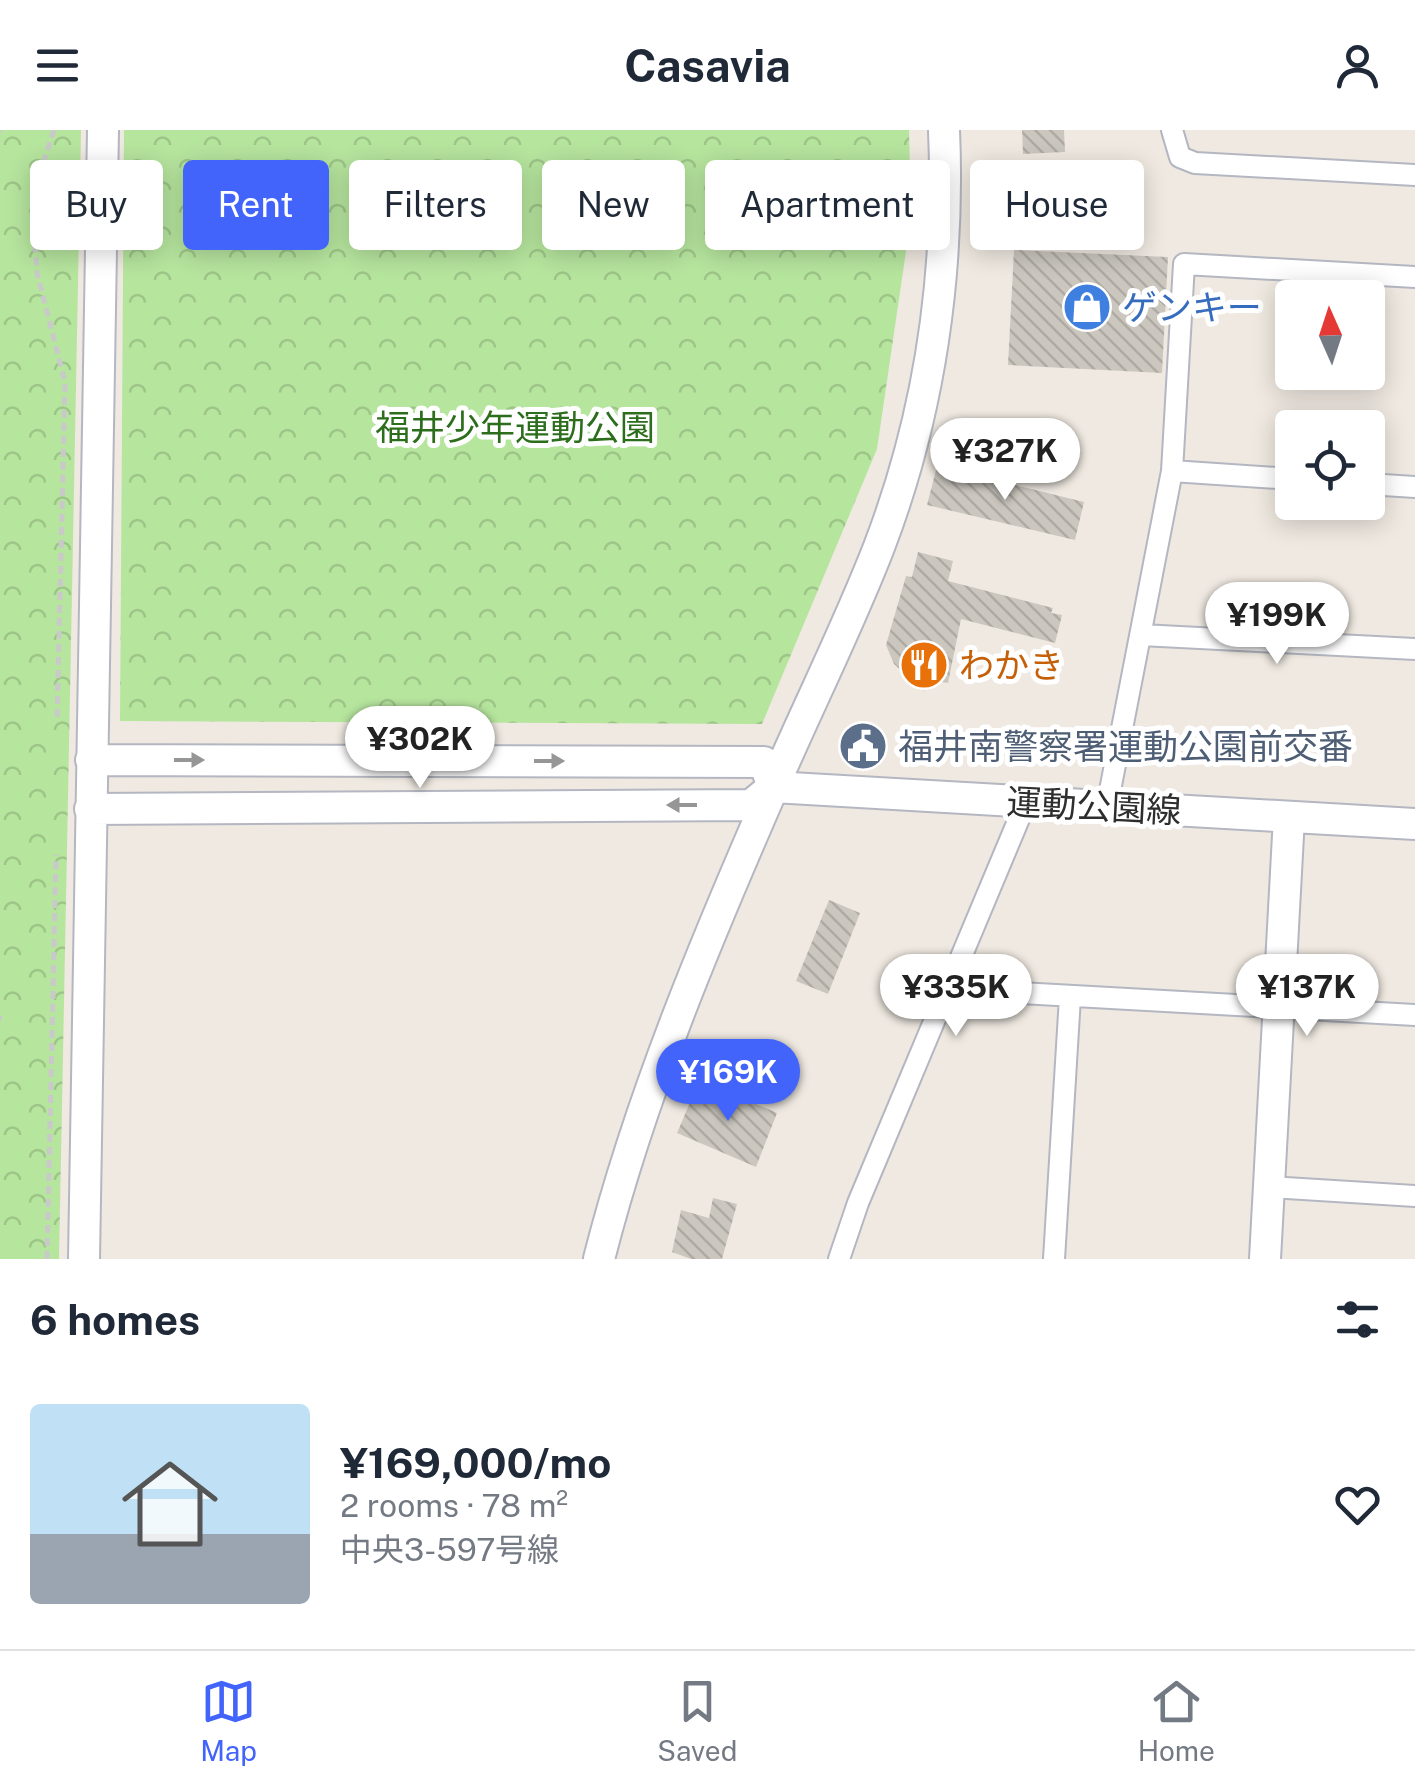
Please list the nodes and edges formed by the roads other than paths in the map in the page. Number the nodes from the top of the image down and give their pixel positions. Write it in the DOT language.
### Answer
graph roads {
  1 [pos="103,130"];
  2 [pos="944,130"];
  3 [pos="1172,130"];
  4 [pos="1415,175"];
  5 [pos="1415,277"];
  6 [pos="1172,471"];
  7 [pos="1275,478"];
  8 [pos="1385,485"];
  9 [pos="1415,487"];
  10 [pos="1141,635"];
  11 [pos="1415,649"];
  12 [pos="91,760"];
  13 [pos="773,787"];
  14 [pos="1026,802"];
  15 [pos="1107,806"];
  16 [pos="90,808"];
  17 [pos="1288,817"];
  18 [pos="1415,824"];
  19 [pos="950,989"];
  20 [pos="1070,997"];
  21 [pos="1279,1008"];
  22 [pos="1415,1015"];
  23 [pos="1268,1187"];
  24 [pos="1415,1196"];
  25 [pos="84,1259"];
  26 [pos="599,1259"];
  27 [pos="839,1259"];
  28 [pos="1054,1259"];
  29 [pos="1264,1259"];
  1 -- 12 [label="street"];
  2 -- 13 [label="street"];
  3 -- 4 [label="street"];
  5 -- 6 [label="street"];
  6 -- 7 [label="street"];
  6 -- 10 [label="street"];
  8 -- 9 [label="street"];
  10 -- 11 [label="street"];
  10 -- 15 [label="street"];
  12 -- 13 [label="street, one-way"];
  12 -- 16 [label="street"];
  13 -- 14 [label="street, 運動公園線"];
  13 -- 16 [label="street, one-way"];
  13 -- 26 [label="street"];
  14 -- 15 [label="street, 運動公園線"];
  14 -- 19 [label="street"];
  15 -- 17 [label="street, 運動公園線"];
  16 -- 25 [label="street"];
  17 -- 18 [label="street, 運動公園線"];
  17 -- 21 [label="street"];
  19 -- 20 [label="street"];
  19 -- 27 [label="street"];
  20 -- 21 [label="street"];
  20 -- 28 [label="street"];
  21 -- 22 [label="street"];
  21 -- 23 [label="street"];
  23 -- 24 [label="street"];
  23 -- 29 [label="street"];
}
